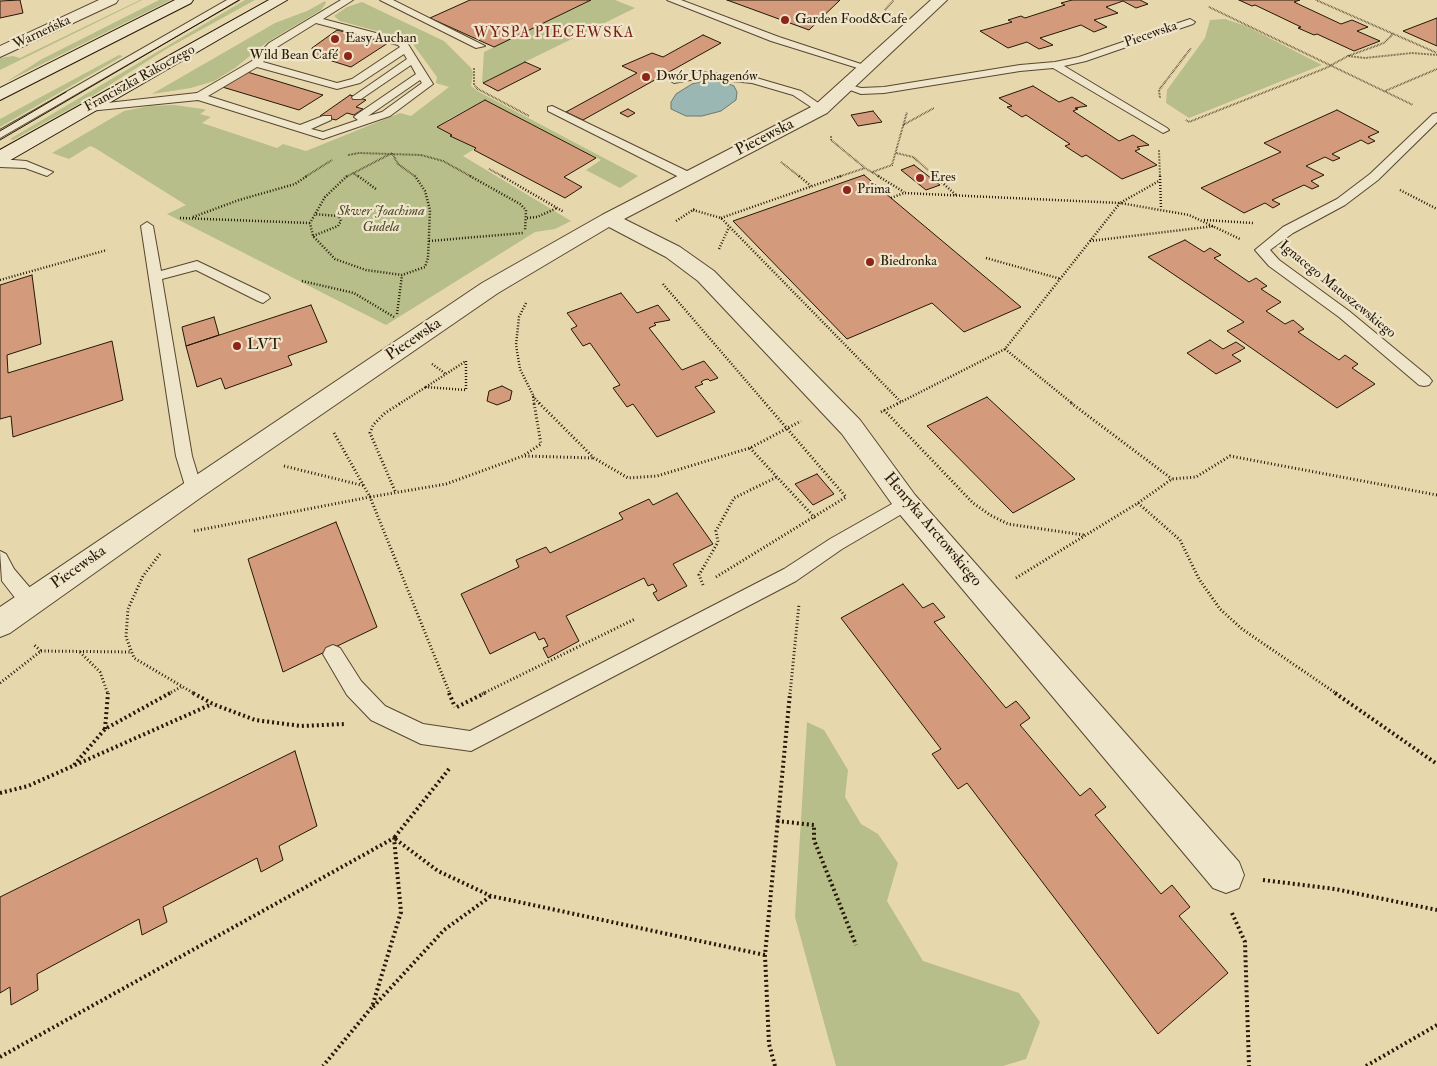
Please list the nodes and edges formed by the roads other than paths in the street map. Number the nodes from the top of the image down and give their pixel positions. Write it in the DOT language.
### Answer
graph roads {
  1 [pos="111,0"];
  2 [pos="186,0"];
  3 [pos="234,0"];
  4 [pos="280,0"];
  5 [pos="348,0"];
  6 [pos="385,0"];
  7 [pos="672,0"];
  8 [pos="940,0"];
  9 [pos="315,20"];
  10 [pos="1190,22"];
  11 [pos="480,46"];
  12 [pos="405,48"];
  13 [pos="0,52"];
  14 [pos="413,60"];
  15 [pos="256,63"];
  16 [pos="1055,65"];
  17 [pos="868,68"];
  18 [pos="674,80"];
  19 [pos="847,87"];
  20 [pos="0,95"];
  21 [pos="200,96"];
  22 [pos="357,97"];
  23 [pos="89,108"];
  24 [pos="821,108"];
  25 [pos="552,109"];
  26 [pos="1437,116"];
  27 [pos="327,118"];
  28 [pos="298,129"];
  29 [pos="1163,130"];
  30 [pos="5,132"];
  31 [pos="0,147"];
  32 [pos="0,158"];
  33 [pos="0,163"];
  34 [pos="47,172"];
  35 [pos="690,177"];
  36 [pos="609,219"];
  37 [pos="147,226"];
  38 [pos="155,277"];
  39 [pos="263,298"];
  40 [pos="1424,382"];
  41 [pos="194,489"];
  42 [pos="906,503"];
  43 [pos="0,559"];
  44 [pos="30,602"];
  45 [pos="0,624"];
  46 [pos="332,654"];
  47 [pos="1226,875"];
  1 -- 13 [label="street, Warneńska"];
  2 -- 20 [label="street"];
  3 -- 30 [label="lane"];
  4 -- 23 [label="street, Franciszka Rakoczego"];
  5 -- 9 [label="lane"];
  6 -- 11 [label="lane"];
  7 -- 17 [label="lane"];
  8 -- 17 [label="street, Piecewska"];
  9 -- 12 [label="lane"];
  9 -- 15 [label="lane"];
  10 -- 16 [label="lane, Piecewska"];
  12 -- 14 [label="lane"];
  12 -- 15 [label="lane"];
  14 -- 22 [label="lane"];
  14 -- 28 [label="lane"];
  15 -- 21 [label="lane"];
  16 -- 19 [label="lane, Piecewska"];
  16 -- 29 [label="lane"];
  17 -- 19 [label="street, Piecewska"];
  18 -- 24 [label="lane"];
  19 -- 24 [label="street, Piecewska"];
  21 -- 23 [label="lane"];
  21 -- 28 [label="lane"];
  23 -- 32 [label="street, Franciszka Rakoczego"];
  24 -- 35 [label="street, Piecewska"];
  25 -- 35 [label="lane"];
  26 -- 40 [label="lane, Ignacego Matuszewskiego"];
  27 -- 28 [label="lane"];
  30 -- 31 [label="lane"];
  33 -- 34 [label="lane"];
  35 -- 36 [label="street, Piecewska"];
  36 -- 41 [label="street, Piecewska"];
  36 -- 42 [label="street, Henryka Arctowskiego"];
  37 -- 38 [label="lane"];
  38 -- 39 [label="lane"];
  38 -- 41 [label="lane"];
  41 -- 44 [label="street, Piecewska"];
  42 -- 46 [label="lane"];
  42 -- 47 [label="street, Henryka Arctowskiego"];
  43 -- 44 [label="lane"];
  44 -- 45 [label="street, Piecewska"];
}
